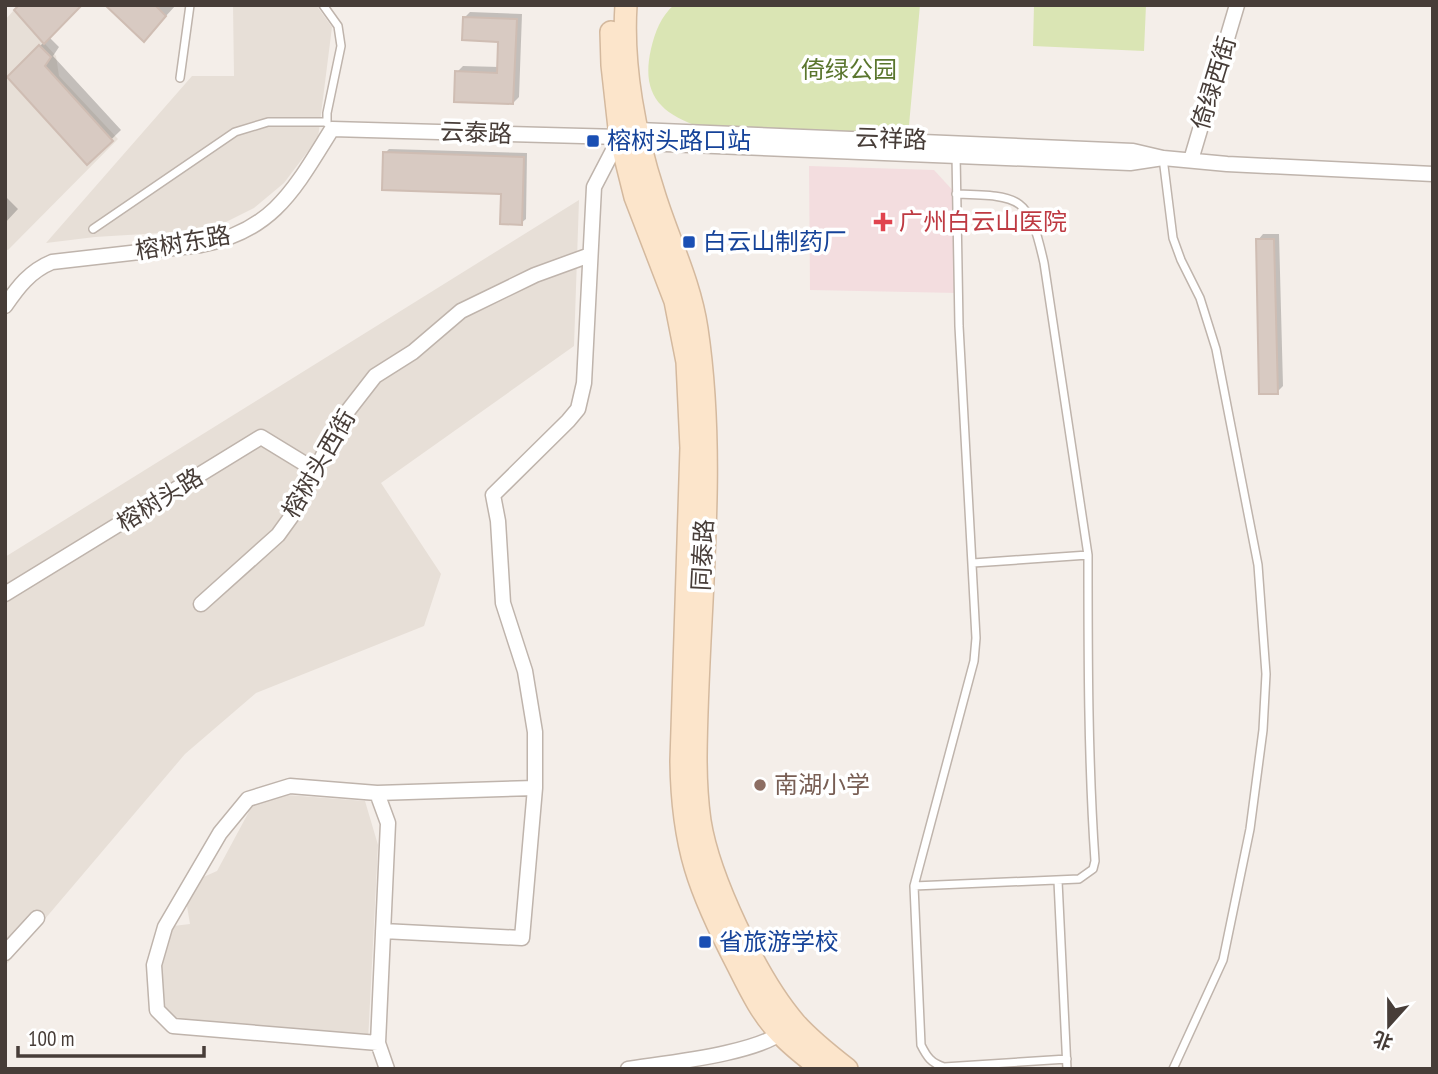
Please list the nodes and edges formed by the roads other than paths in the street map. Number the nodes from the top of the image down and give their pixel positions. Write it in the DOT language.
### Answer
graph roads {
  1 [pos="190,5"];
  2 [pos="323,5"];
  3 [pos="611,5"];
  4 [pos="626,5"];
  5 [pos="1237,5"];
  6 [pos="180,78"];
  7 [pos="329,126"];
  8 [pos="633,137"];
  9 [pos="956,149"];
  10 [pos="1163,158"];
  11 [pos="1191,160"];
  12 [pos="1433,174"];
  13 [pos="956,194"];
  14 [pos="93,229"];
  15 [pos="590,255"];
  16 [pos="5,306"];
  17 [pos="315,470"];
  18 [pos="1088,555"];
  19 [pos="973,563"];
  20 [pos="5,594"];
  21 [pos="201,604"];
  22 [pos="535,788"];
  23 [pos="377,793"];
  24 [pos="1058,881"];
  25 [pos="914,886"];
  26 [pos="37,918"];
  27 [pos="383,931"];
  28 [pos="5,953"];
  29 [pos="787,1028"];
  30 [pos="378,1043"];
  31 [pos="1067,1059"];
  32 [pos="387,1069"];
  33 [pos="628,1069"];
  34 [pos="822,1069"];
  35 [pos="848,1069"];
  36 [pos="1067,1069"];
  37 [pos="1173,1069"];
  1 -- 6 [label="lane"];
  2 -- 7 [label="lane"];
  3 -- 8 [label="main road, 同泰路"];
  4 -- 8 [label="main road, 同泰路"];
  5 -- 11 [label="street, 倚绿西街"];
  7 -- 8 [label="street, 云泰路"];
  7 -- 14 [label="lane"];
  7 -- 16 [label="street, 榕树东路"];
  8 -- 9 [label="street, 云祥路"];
  8 -- 15 [label="street"];
  8 -- 29 [label="main road, 同泰路"];
  9 -- 10 [label="street, 云祥路"];
  9 -- 13 [label="lane"];
  10 -- 11 [label="street, 云祥路"];
  10 -- 37 [label="lane"];
  11 -- 12 [label="street, 云祥路"];
  13 -- 18 [label="lane"];
  13 -- 19 [label="lane"];
  15 -- 17 [label="street, 榕树头西街"];
  15 -- 22 [label="street"];
  17 -- 20 [label="street, 榕树头路"];
  17 -- 21 [label="street, 榕树头西街"];
  18 -- 19 [label="lane"];
  18 -- 24 [label="lane"];
  19 -- 25 [label="lane"];
  22 -- 23 [label="street"];
  22 -- 27 [label="street"];
  23 -- 27 [label="street"];
  23 -- 30 [label="street"];
  24 -- 25 [label="lane"];
  24 -- 31 [label="lane"];
  25 -- 31 [label="lane"];
  26 -- 28 [label="street"];
  27 -- 30 [label="street"];
  29 -- 33 [label="street"];
  29 -- 34 [label="main road, 同泰路"];
  29 -- 35 [label="main road, 同泰路"];
  30 -- 32 [label="street"];
  31 -- 36 [label="lane"];
}
